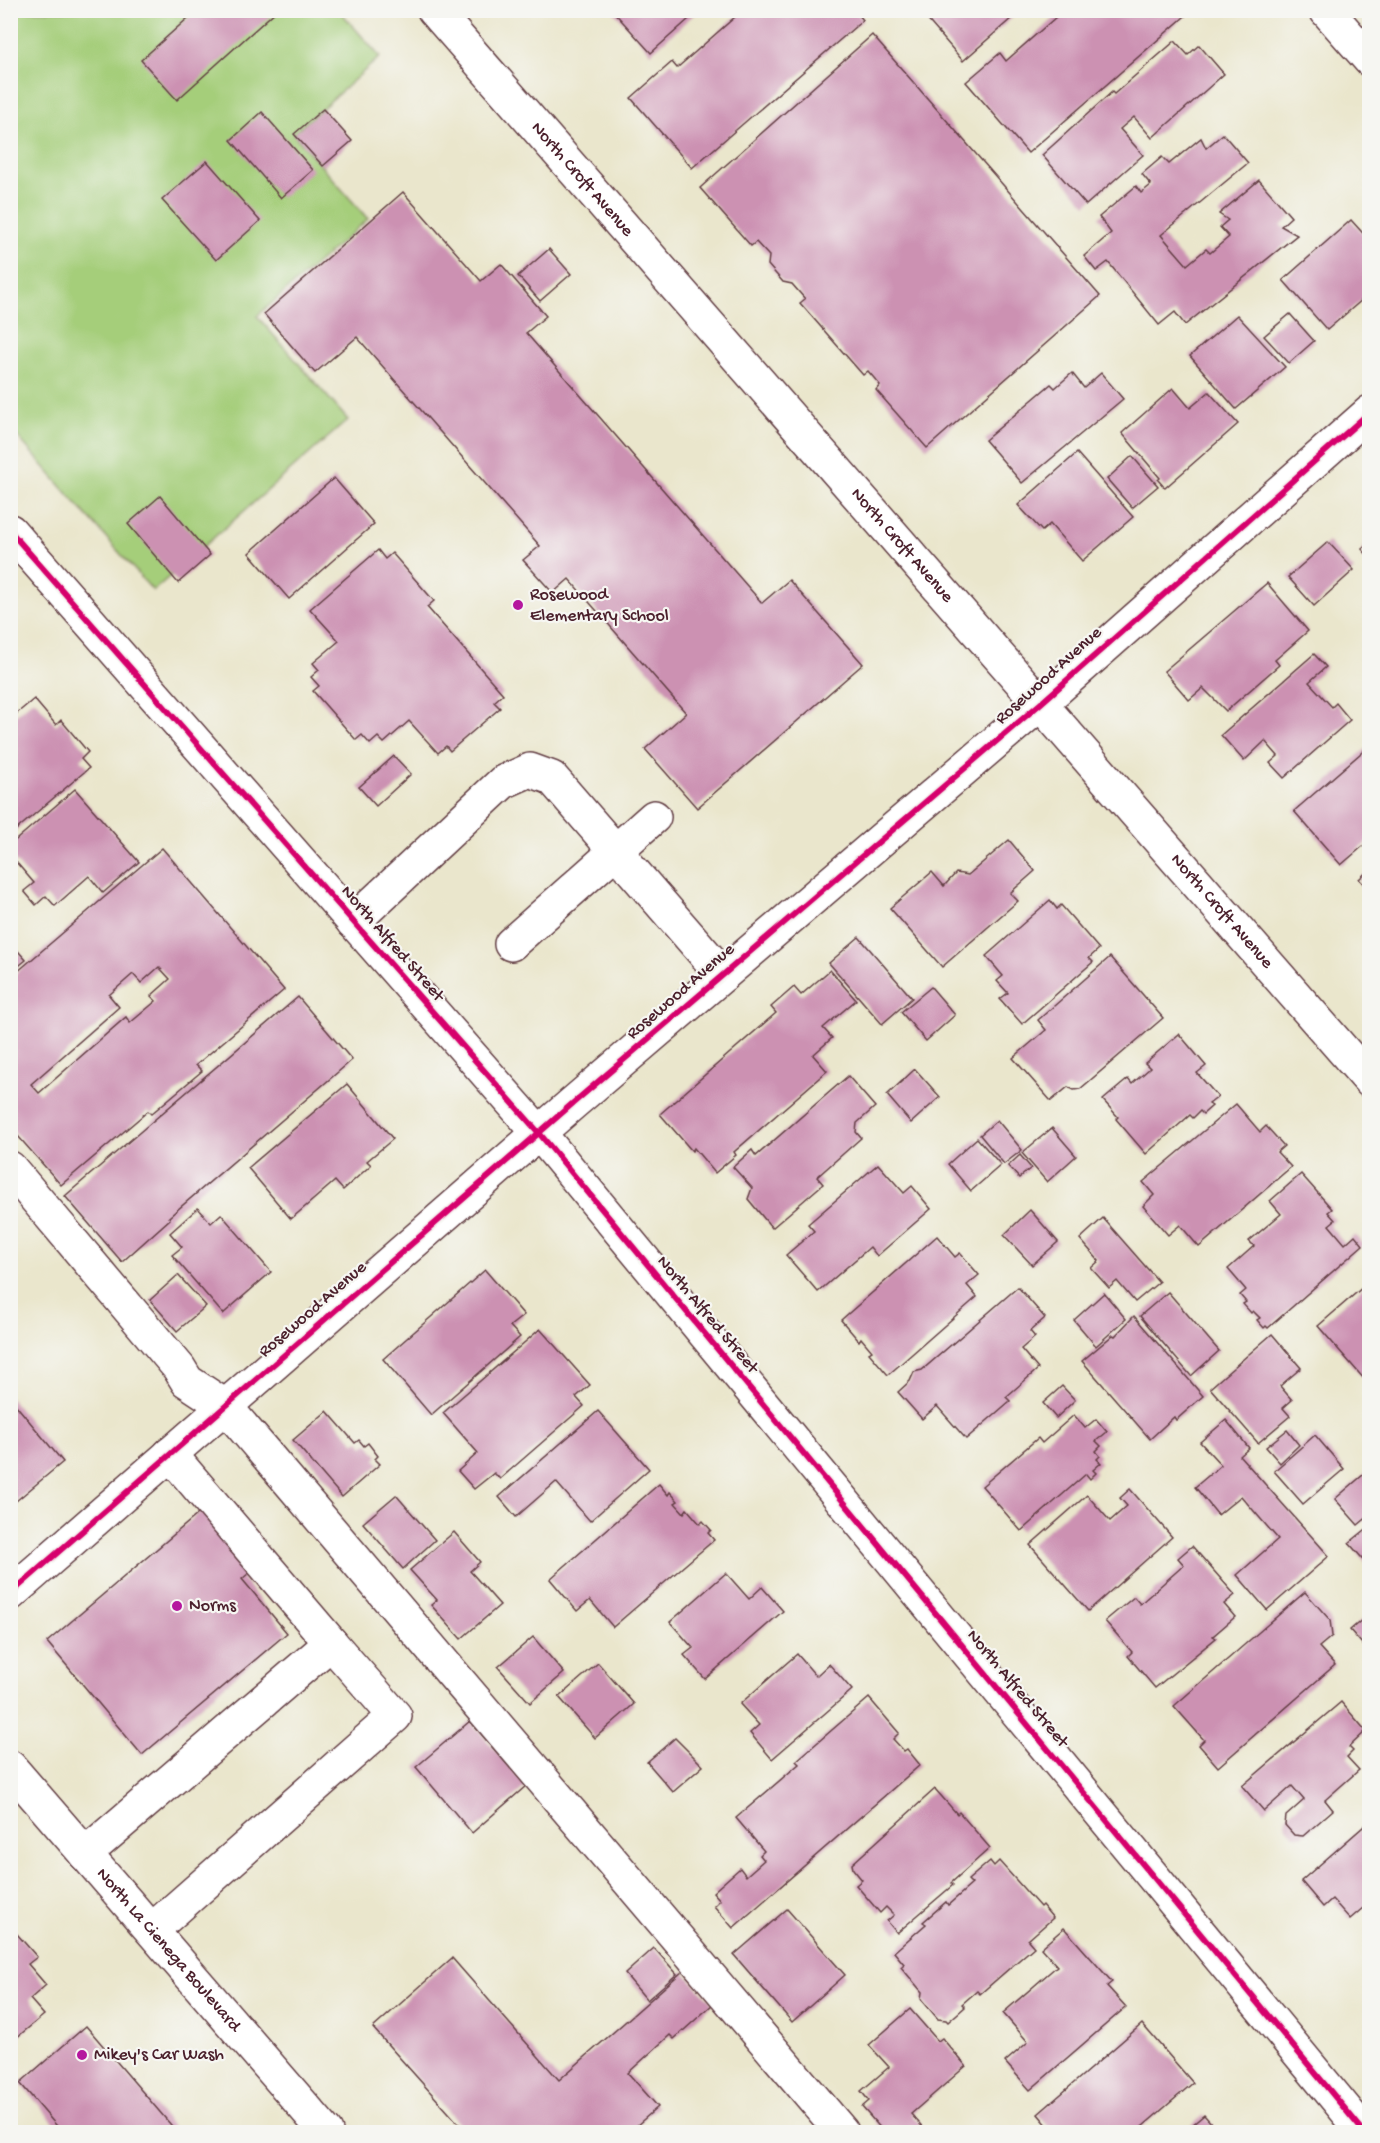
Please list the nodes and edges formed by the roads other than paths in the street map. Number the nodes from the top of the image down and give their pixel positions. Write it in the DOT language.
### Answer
graph roads {
  1 [pos="434,10"];
  2 [pos="1326,10"];
  3 [pos="1370,60"];
  4 [pos="1370,412"];
  5 [pos="10,531"];
  6 [pos="1041,704"];
  7 [pos="654,818"];
  8 [pos="616,852"];
  9 [pos="353,922"];
  10 [pos="511,945"];
  11 [pos="723,975"];
  12 [pos="1370,1081"];
  13 [pos="539,1133"];
  14 [pos="10,1168"];
  15 [pos="225,1406"];
  16 [pos="170,1454"];
  17 [pos="10,1594"];
  18 [pos="331,1643"];
  19 [pos="10,1767"];
  20 [pos="85,1854"];
  21 [pos="152,1930"];
  22 [pos="326,2133"];
  23 [pos="842,2133"];
  24 [pos="1364,2133"];
  1 -- 6 [label="street, North Croft Avenue"];
  2 -- 3 [label="street"];
  4 -- 6 [label="street, Rosewood Avenue"];
  5 -- 9 [label="street, North Alfred Street"];
  6 -- 11 [label="street, Rosewood Avenue"];
  6 -- 12 [label="street, North Croft Avenue"];
  7 -- 8 [label="street"];
  8 -- 9 [label="street"];
  8 -- 10 [label="street"];
  8 -- 11 [label="street"];
  9 -- 13 [label="street, North Alfred Street"];
  11 -- 13 [label="street, Rosewood Avenue"];
  13 -- 15 [label="street, Rosewood Avenue"];
  13 -- 24 [label="street, North Alfred Street"];
  14 -- 15 [label="street"];
  15 -- 16 [label="street, Rosewood Avenue"];
  15 -- 23 [label="street"];
  16 -- 17 [label="street, Rosewood Avenue"];
  16 -- 18 [label="street"];
  18 -- 20 [label="street"];
  18 -- 21 [label="street"];
  19 -- 20 [label="street, North La Cienega Boulevard"];
  20 -- 21 [label="street, North La Cienega Boulevard"];
  21 -- 22 [label="street, North La Cienega Boulevard"];
}
